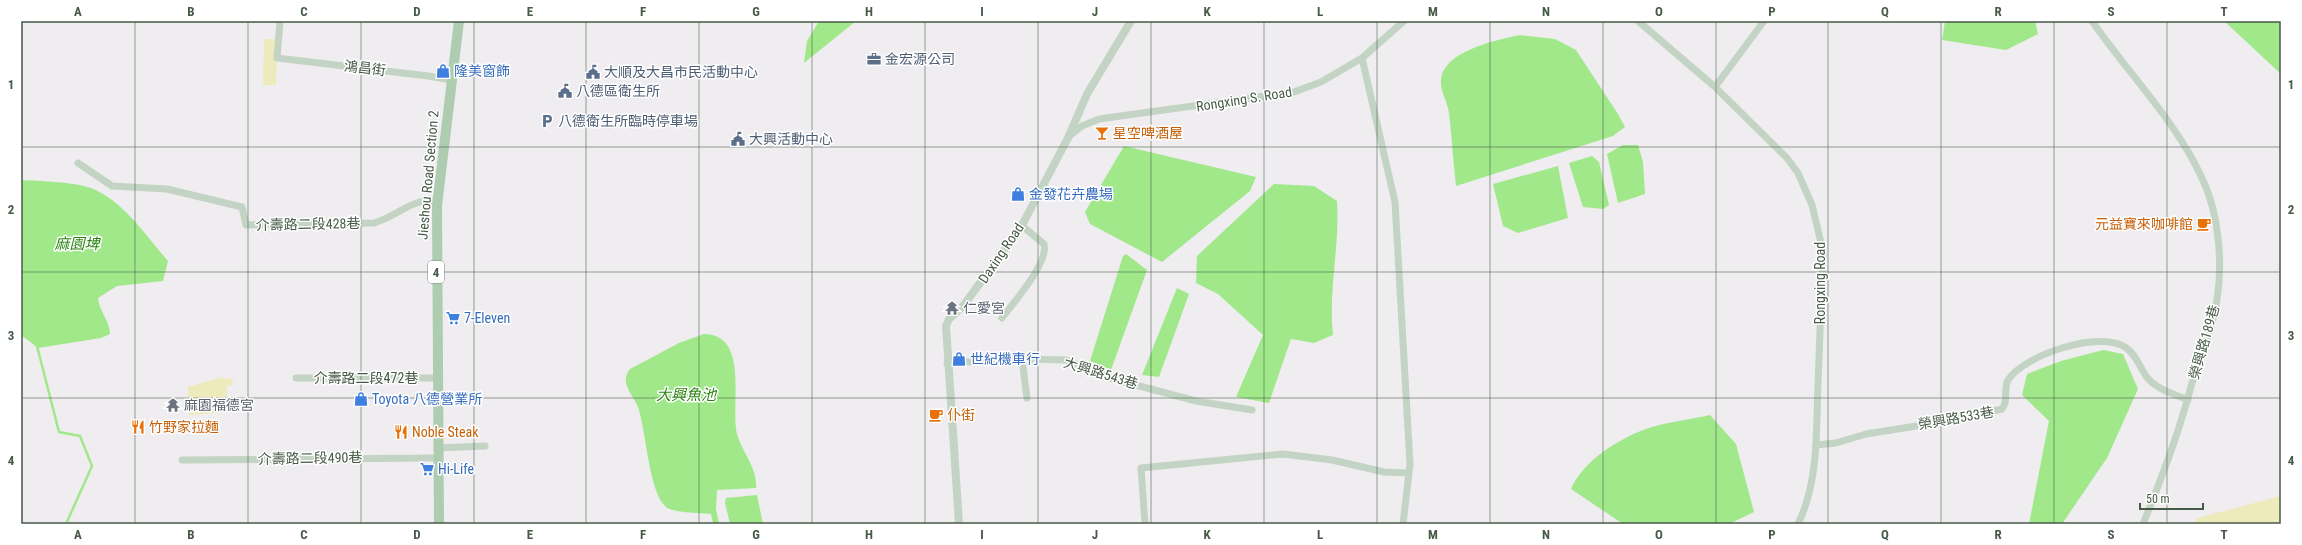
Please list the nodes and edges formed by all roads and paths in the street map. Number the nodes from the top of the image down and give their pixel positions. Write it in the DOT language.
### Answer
graph roads {
  1 [pos="280,21"];
  2 [pos="459,21"];
  3 [pos="1131,21"];
  4 [pos="1404,21"];
  5 [pos="1638,21"];
  6 [pos="1764,21"];
  7 [pos="2092,21"];
  8 [pos="1362,58"];
  9 [pos="452,80"];
  10 [pos="1715,87"];
  11 [pos="1068,138"];
  12 [pos="78,163"];
  13 [pos="437,200"];
  14 [pos="1021,225"];
  15 [pos="1002,318"];
  16 [pos="1022,359"];
  17 [pos="947,363"];
  18 [pos="296,378"];
  19 [pos="436,378"];
  20 [pos="1027,398"];
  21 [pos="2188,400"];
  22 [pos="1252,410"];
  23 [pos="1816,445"];
  24 [pos="485,446"];
  25 [pos="437,453"];
  26 [pos="182,460"];
  27 [pos="1409,473"];
  28 [pos="439,524"];
  29 [pos="959,524"];
  30 [pos="1145,524"];
  31 [pos="1403,524"];
  32 [pos="1798,524"];
  33 [pos="2144,524"];
  1 -- 9 [label="street, 鴻昌街"];
  2 -- 9 [label="main road, Jieshou Road Section 2 / 4"];
  3 -- 11 [label="street, Daxing Road"];
  4 -- 8 [label="street, Rongxing S. Road"];
  5 -- 10 [label="street"];
  6 -- 10 [label="street"];
  7 -- 21 [label="street, 榮興路189巷"];
  8 -- 11 [label="street, Rongxing S. Road"];
  8 -- 27 [label="street"];
  9 -- 13 [label="main road, Jieshou Road Section 2 / 4"];
  10 -- 23 [label="street, Rongxing Road"];
  11 -- 14 [label="street, Daxing Road"];
  12 -- 13 [label="street, 介壽路二段428巷"];
  13 -- 19 [label="main road, Jieshou Road Section 2 / 4"];
  14 -- 15 [label="street"];
  14 -- 17 [label="street, Daxing Road"];
  16 -- 17 [label="street, 大興路543巷"];
  16 -- 20 [label="street"];
  16 -- 22 [label="street, 大興路543巷"];
  17 -- 29 [label="street, Daxing Road"];
  18 -- 19 [label="street, 介壽路二段472巷"];
  19 -- 25 [label="main road, Jieshou Road Section 2 / 4"];
  21 -- 23 [label="street, 榮興路533巷"];
  21 -- 33 [label="street, 榮興路189巷"];
  23 -- 32 [label="street, Rongxing Road"];
  24 -- 25 [label="street, 介壽路二段490巷"];
  25 -- 26 [label="street, 介壽路二段490巷"];
  25 -- 28 [label="main road, Jieshou Road Section 2 / 4"];
  27 -- 30 [label="street"];
  27 -- 31 [label="street"];
}
